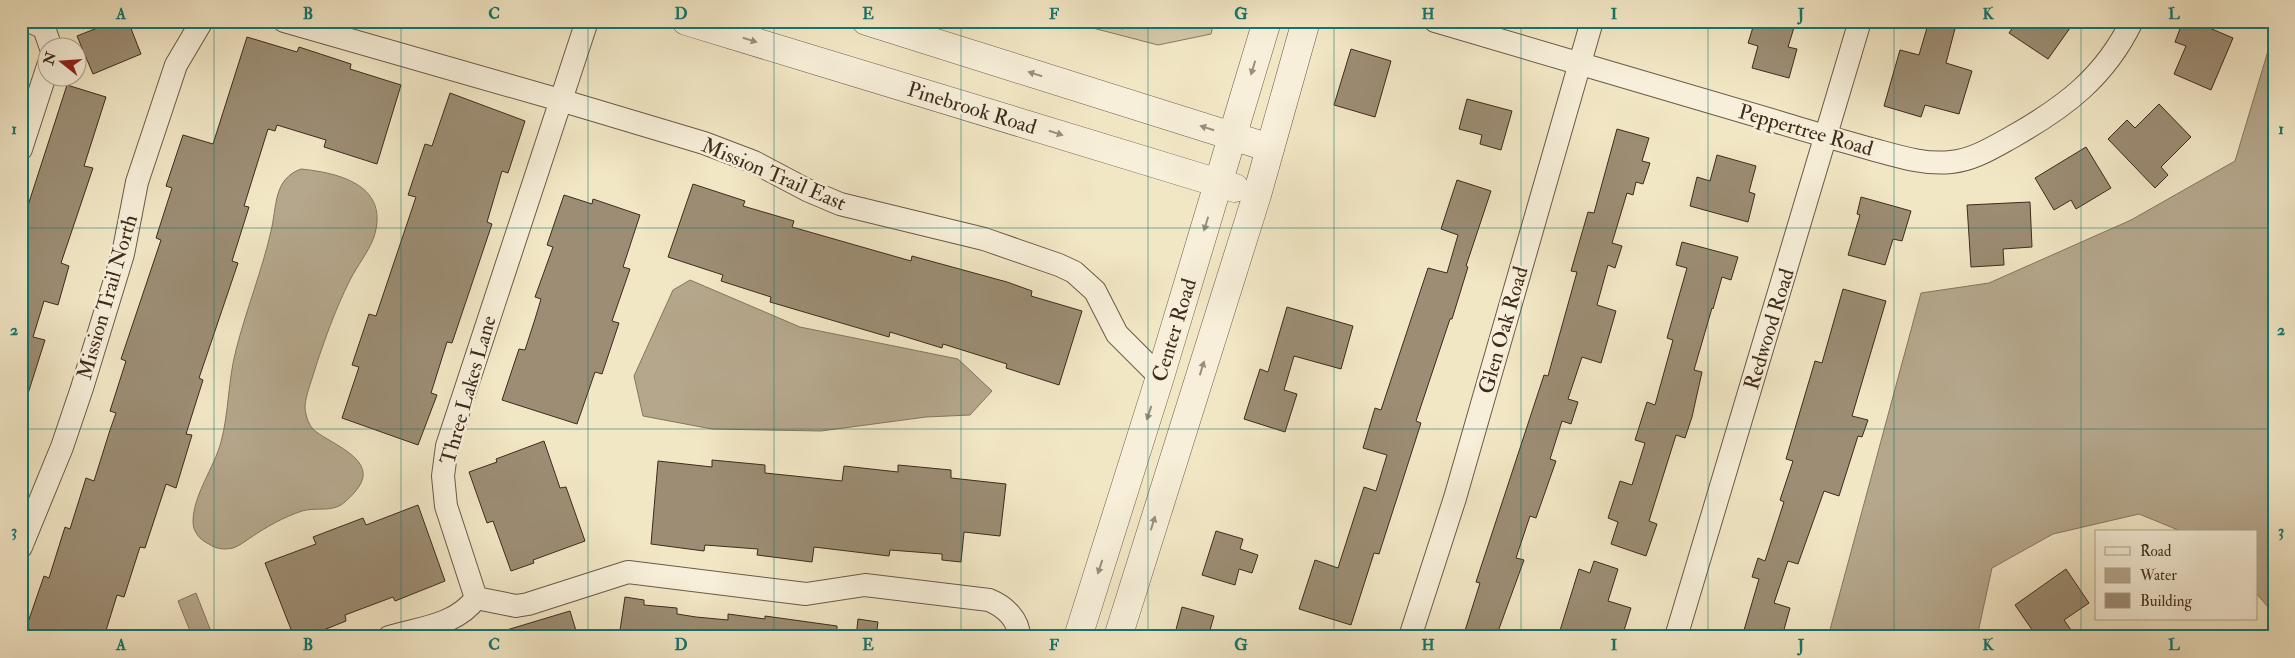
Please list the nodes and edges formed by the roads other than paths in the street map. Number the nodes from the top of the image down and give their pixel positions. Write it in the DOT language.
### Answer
graph roads {
  1 [pos="29,21"];
  2 [pos="202,21"];
  3 [pos="284,21"];
  4 [pos="587,21"];
  5 [pos="686,21"];
  6 [pos="866,21"];
  7 [pos="1267,21"];
  8 [pos="1306,21"];
  9 [pos="1435,21"];
  10 [pos="1592,21"];
  11 [pos="1860,21"];
  12 [pos="2132,21"];
  13 [pos="48,38"];
  14 [pos="1580,63"];
  15 [pos="41,88"];
  16 [pos="560,100"];
  17 [pos="1232,136"];
  18 [pos="1826,137"];
  19 [pos="21,148"];
  20 [pos="1270,148"];
  21 [pos="1218,183"];
  22 [pos="1257,195"];
  23 [pos="1160,377"];
  24 [pos="21,547"];
  25 [pos="476,598"];
  26 [pos="1018,632"];
  27 [pos="389,637"];
  28 [pos="1078,637"];
  29 [pos="1118,637"];
  30 [pos="1410,637"];
  31 [pos="1676,637"];
  1 -- 13 [label="street"];
  2 -- 24 [label="street, Mission Trail North"];
  3 -- 16 [label="street, Mission Trail East"];
  4 -- 16 [label="street, Three Lakes Lane"];
  5 -- 21 [label="street, Pinebrook Road, one-way"];
  17 -- 6 [label="street, one-way"];
  7 -- 17 [label="street, Center Road, one-way"];
  8 -- 20 [label="street, Center Road"];
  9 -- 14 [label="street, Peppertree Road"];
  10 -- 14 [label="street, Glen Oak Road"];
  11 -- 18 [label="street, Redwood Road"];
  12 -- 18 [label="street, Peppertree Road"];
  14 -- 18 [label="street, Peppertree Road"];
  14 -- 30 [label="street, Glen Oak Road"];
  15 -- 19 [label="street"];
  16 -- 23 [label="street, Mission Trail East"];
  16 -- 25 [label="street, Three Lakes Lane"];
  17 -- 20 [label="street"];
  17 -- 21 [label="street, Center Road"];
  18 -- 31 [label="street, Redwood Road"];
  20 -- 22 [label="street, Center Road"];
  21 -- 22 [label="street, Pinebrook Road"];
  21 -- 23 [label="street, Center Road, one-way"];
  29 -- 22 [label="street, Center Road, one-way"];
  23 -- 28 [label="street, Center Road, one-way"];
  25 -- 26 [label="street"];
  25 -- 27 [label="street"];
}
